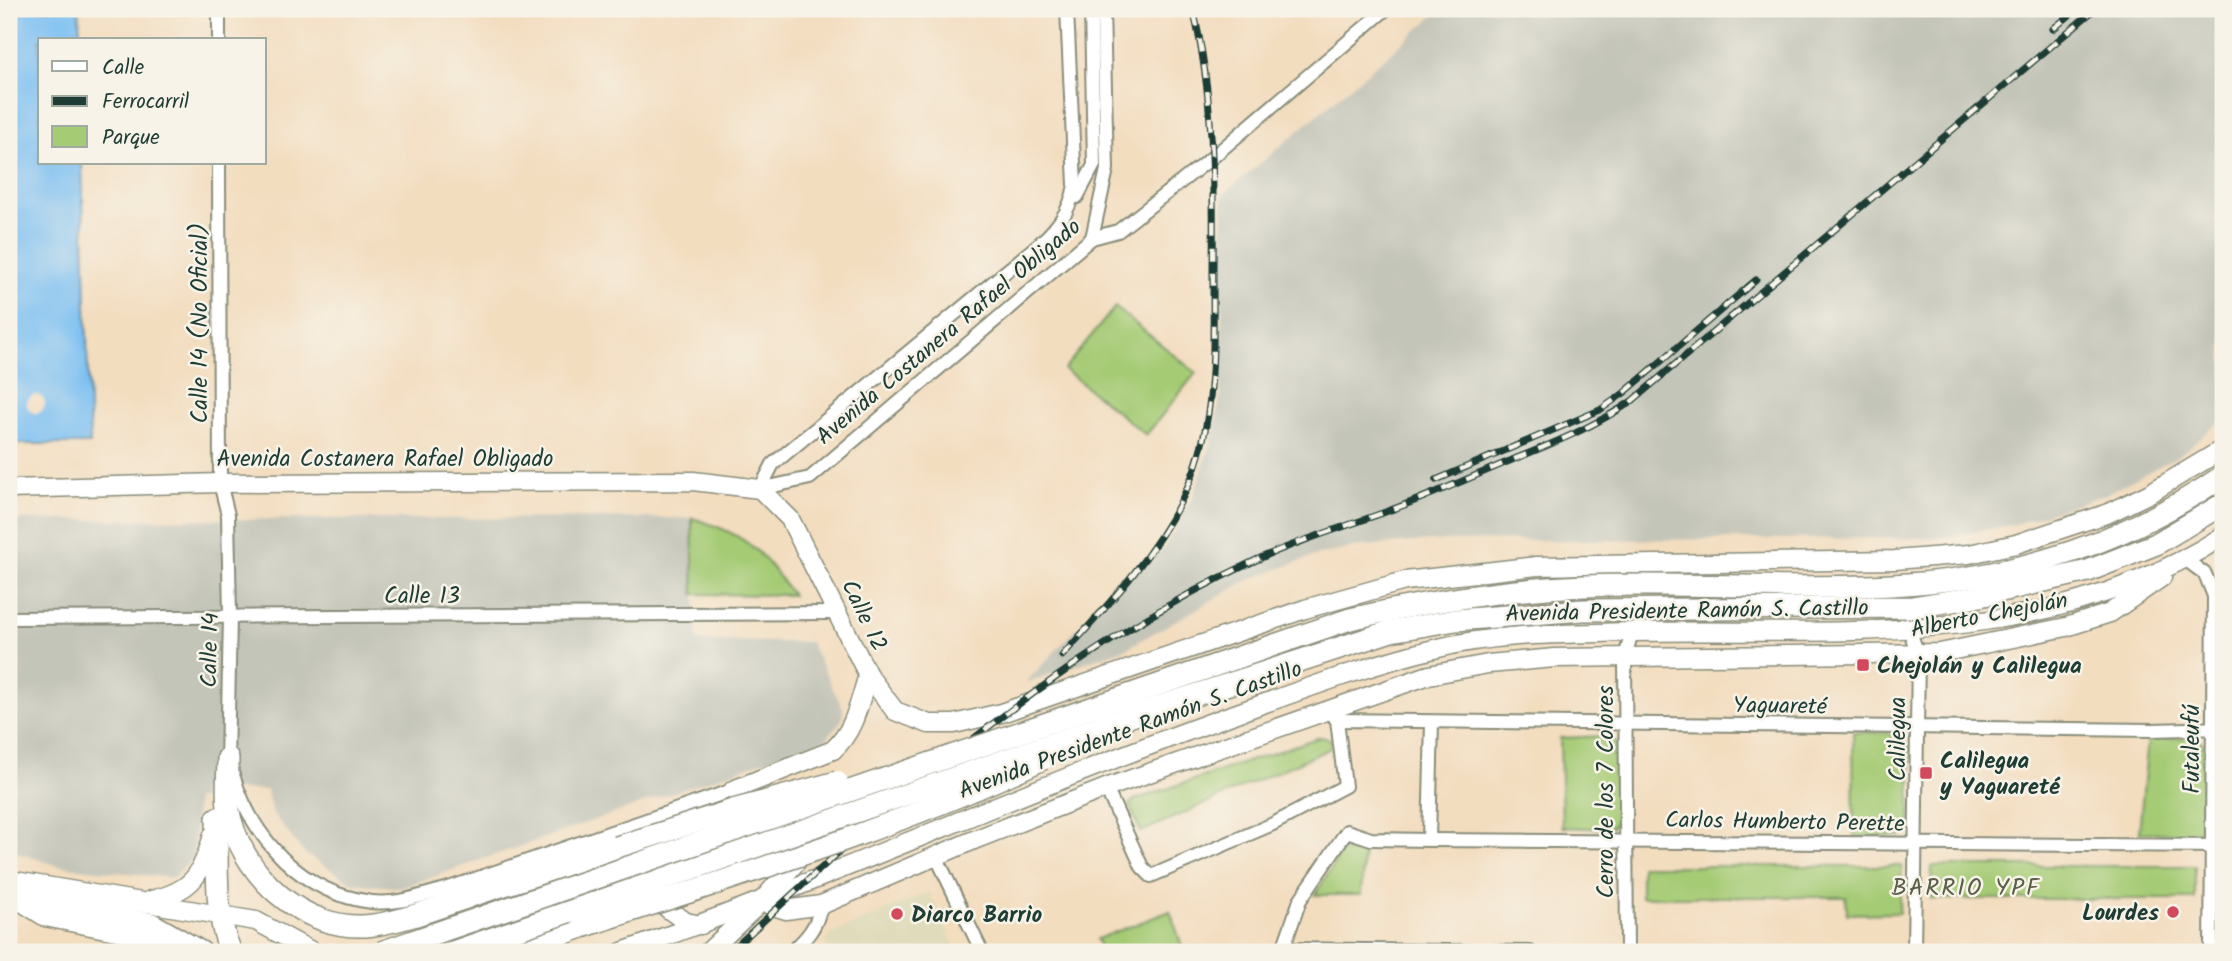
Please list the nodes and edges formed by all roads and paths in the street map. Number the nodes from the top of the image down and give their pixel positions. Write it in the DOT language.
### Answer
graph roads {
  1 [pos="219,9"];
  2 [pos="1067,9"];
  3 [pos="1091,9"];
  4 [pos="1104,9"];
  5 [pos="1386,9"];
  6 [pos="219,38"];
  7 [pos="219,164"];
  8 [pos="1062,221"];
  9 [pos="1092,238"];
  10 [pos="2223,449"];
  11 [pos="2223,476"];
  12 [pos="220,483"];
  13 [pos="9,489"];
  14 [pos="760,489"];
  15 [pos="2223,504"];
  16 [pos="2223,536"];
  17 [pos="2185,559"];
  18 [pos="836,613"];
  19 [pos="1904,613"];
  20 [pos="230,616"];
  21 [pos="9,618"];
  22 [pos="1910,631"];
  23 [pos="1632,632"];
  24 [pos="1918,655"];
  25 [pos="1625,657"];
  26 [pos="868,675"];
  27 [pos="1267,684"];
  28 [pos="1251,708"];
  29 [pos="1140,713"];
  30 [pos="1333,715"];
  31 [pos="1432,722"];
  32 [pos="1626,723"];
  33 [pos="954,724"];
  34 [pos="1919,727"];
  35 [pos="2218,728"];
  36 [pos="965,751"];
  37 [pos="228,758"];
  38 [pos="1096,763"];
  39 [pos="1106,788"];
  40 [pos="733,790"];
  41 [pos="761,790"];
  42 [pos="1029,817"];
  43 [pos="218,818"];
  44 [pos="1429,840"];
  45 [pos="1626,840"];
  46 [pos="1917,843"];
  47 [pos="2217,846"];
  48 [pos="936,856"];
  49 [pos="797,861"];
  50 [pos="9,880"];
  51 [pos="9,887"];
  52 [pos="9,894"];
  53 [pos="145,902"];
  54 [pos="761,902"];
  55 [pos="821,905"];
  56 [pos="668,909"];
  57 [pos="221,914"];
  58 [pos="701,925"];
  59 [pos="1282,950"];
  60 [pos="173,952"];
  61 [pos="201,952"];
  62 [pos="231,952"];
  63 [pos="313,952"];
  64 [pos="381,952"];
  65 [pos="453,952"];
  66 [pos="512,952"];
  67 [pos="622,952"];
  68 [pos="708,952"];
  69 [pos="791,952"];
  70 [pos="982,952"];
  71 [pos="1530,952"];
  72 [pos="1627,952"];
  73 [pos="1914,952"];
  74 [pos="2211,952"];
  1 -- 6 [label="street"];
  2 -- 8 [label="street"];
  3 -- 8 [label="street"];
  4 -- 9 [label="street"];
  5 -- 9 [label="street, Avenida Costanera Rafael Obligado"];
  7 -- 12 [label="street, Calle 14 (No Oficial)"];
  8 -- 14 [label="street, Avenida Costanera Rafael Obligado"];
  9 -- 14 [label="street, Avenida Costanera Rafael Obligado"];
  10 -- 33 [label="main road, Avenida Presidente Ramón S. Castillo"];
  11 -- 36 [label="highway, bridge"];
  12 -- 13 [label="main road, Avenida Costanera Rafael Obligado"];
  12 -- 14 [label="main road, Avenida Costanera Rafael Obligado"];
  12 -- 20 [label="street, Calle 14"];
  14 -- 18 [label="main road, Calle 12"];
  15 -- 29 [label="highway, bridge"];
  16 -- 17 [label="main road, Avenida Presidente Ramón S. Castillo"];
  17 -- 22 [label="main road, Avenida Presidente Ramón S. Castillo"];
  17 -- 24 [label="main road, Alberto Chejolán"];
  17 -- 35 [label="street, Futaleufú"];
  18 -- 20 [label="street, Calle 13"];
  18 -- 26 [label="main road, Calle 12"];
  19 -- 22 [label="street, Calilegua"];
  20 -- 21 [label="street, Calle 13"];
  20 -- 37 [label="street, Calle 14"];
  22 -- 23 [label="main road, Avenida Presidente Ramón S. Castillo"];
  22 -- 24 [label="street, Calilegua"];
  23 -- 25 [label="street, Cerro de los 7 Colores"];
  23 -- 28 [label="main road, Avenida Presidente Ramón S. Castillo"];
  24 -- 25 [label="main road, Alberto Chejolán"];
  24 -- 34 [label="street, Calilegua"];
  25 -- 30 [label="main road, Alberto Chejolán"];
  25 -- 32 [label="street, Cerro de los 7 Colores"];
  26 -- 33 [label="main road, Calle 12"];
  26 -- 40 [label="main road"];
  27 -- 28 [label="main road"];
  28 -- 38 [label="main road, Avenida Presidente Ramón S. Castillo"];
  29 -- 65 [label="highway, bridge"];
  29 -- 66 [label="highway, bridge"];
  30 -- 31 [label="street, Yaguareté"];
  30 -- 39 [label="main road, Alberto Chejolán"];
  30 -- 39 [label="street"];
  31 -- 32 [label="street, Yaguareté"];
  31 -- 44 [label="street"];
  32 -- 34 [label="street, Yaguareté"];
  32 -- 45 [label="street, Cerro de los 7 Colores"];
  34 -- 35 [label="street, Yaguareté"];
  34 -- 46 [label="street, Calilegua"];
  35 -- 47 [label="street, Futaleufú"];
  36 -- 37 [label="highway, bridge"];
  36 -- 64 [label="highway, bridge"];
  37 -- 40 [label="street"];
  37 -- 43 [label="street, Calle 14"];
  38 -- 42 [label="main road"];
  38 -- 54 [label="main road, Avenida Presidente Ramón S. Castillo"];
  39 -- 42 [label="main road, Alberto Chejolán"];
  40 -- 41 [label="main road"];
  42 -- 48 [label="main road, Alberto Chejolán"];
  43 -- 53 [label="main road"];
  43 -- 57 [label="highway"];
  44 -- 45 [label="street, Carlos Humberto Perette"];
  44 -- 59 [label="street, Carlos Humberto Perette"];
  45 -- 46 [label="street, Carlos Humberto Perette"];
  45 -- 72 [label="street, Cerro de los 7 Colores"];
  46 -- 47 [label="street, Carlos Humberto Perette"];
  46 -- 73 [label="street, Calilegua"];
  47 -- 74 [label="street, Futaleufú"];
  48 -- 55 [label="main road"];
  48 -- 70 [label="street"];
  49 -- 54 [label="main road"];
  50 -- 53 [label="main road"];
  51 -- 61 [label="highway"];
  52 -- 60 [label="main road"];
  53 -- 57 [label="main road"];
  54 -- 55 [label="main road"];
  54 -- 58 [label="main road, Avenida Presidente Ramón S. Castillo"];
  54 -- 68 [label="main road"];
  55 -- 69 [label="street"];
  56 -- 58 [label="main road"];
  57 -- 62 [label="highway"];
  57 -- 63 [label="main road"];
  58 -- 67 [label="main road, Avenida Presidente Ramón S. Castillo"];
  59 -- 71 [label="street"];
}
